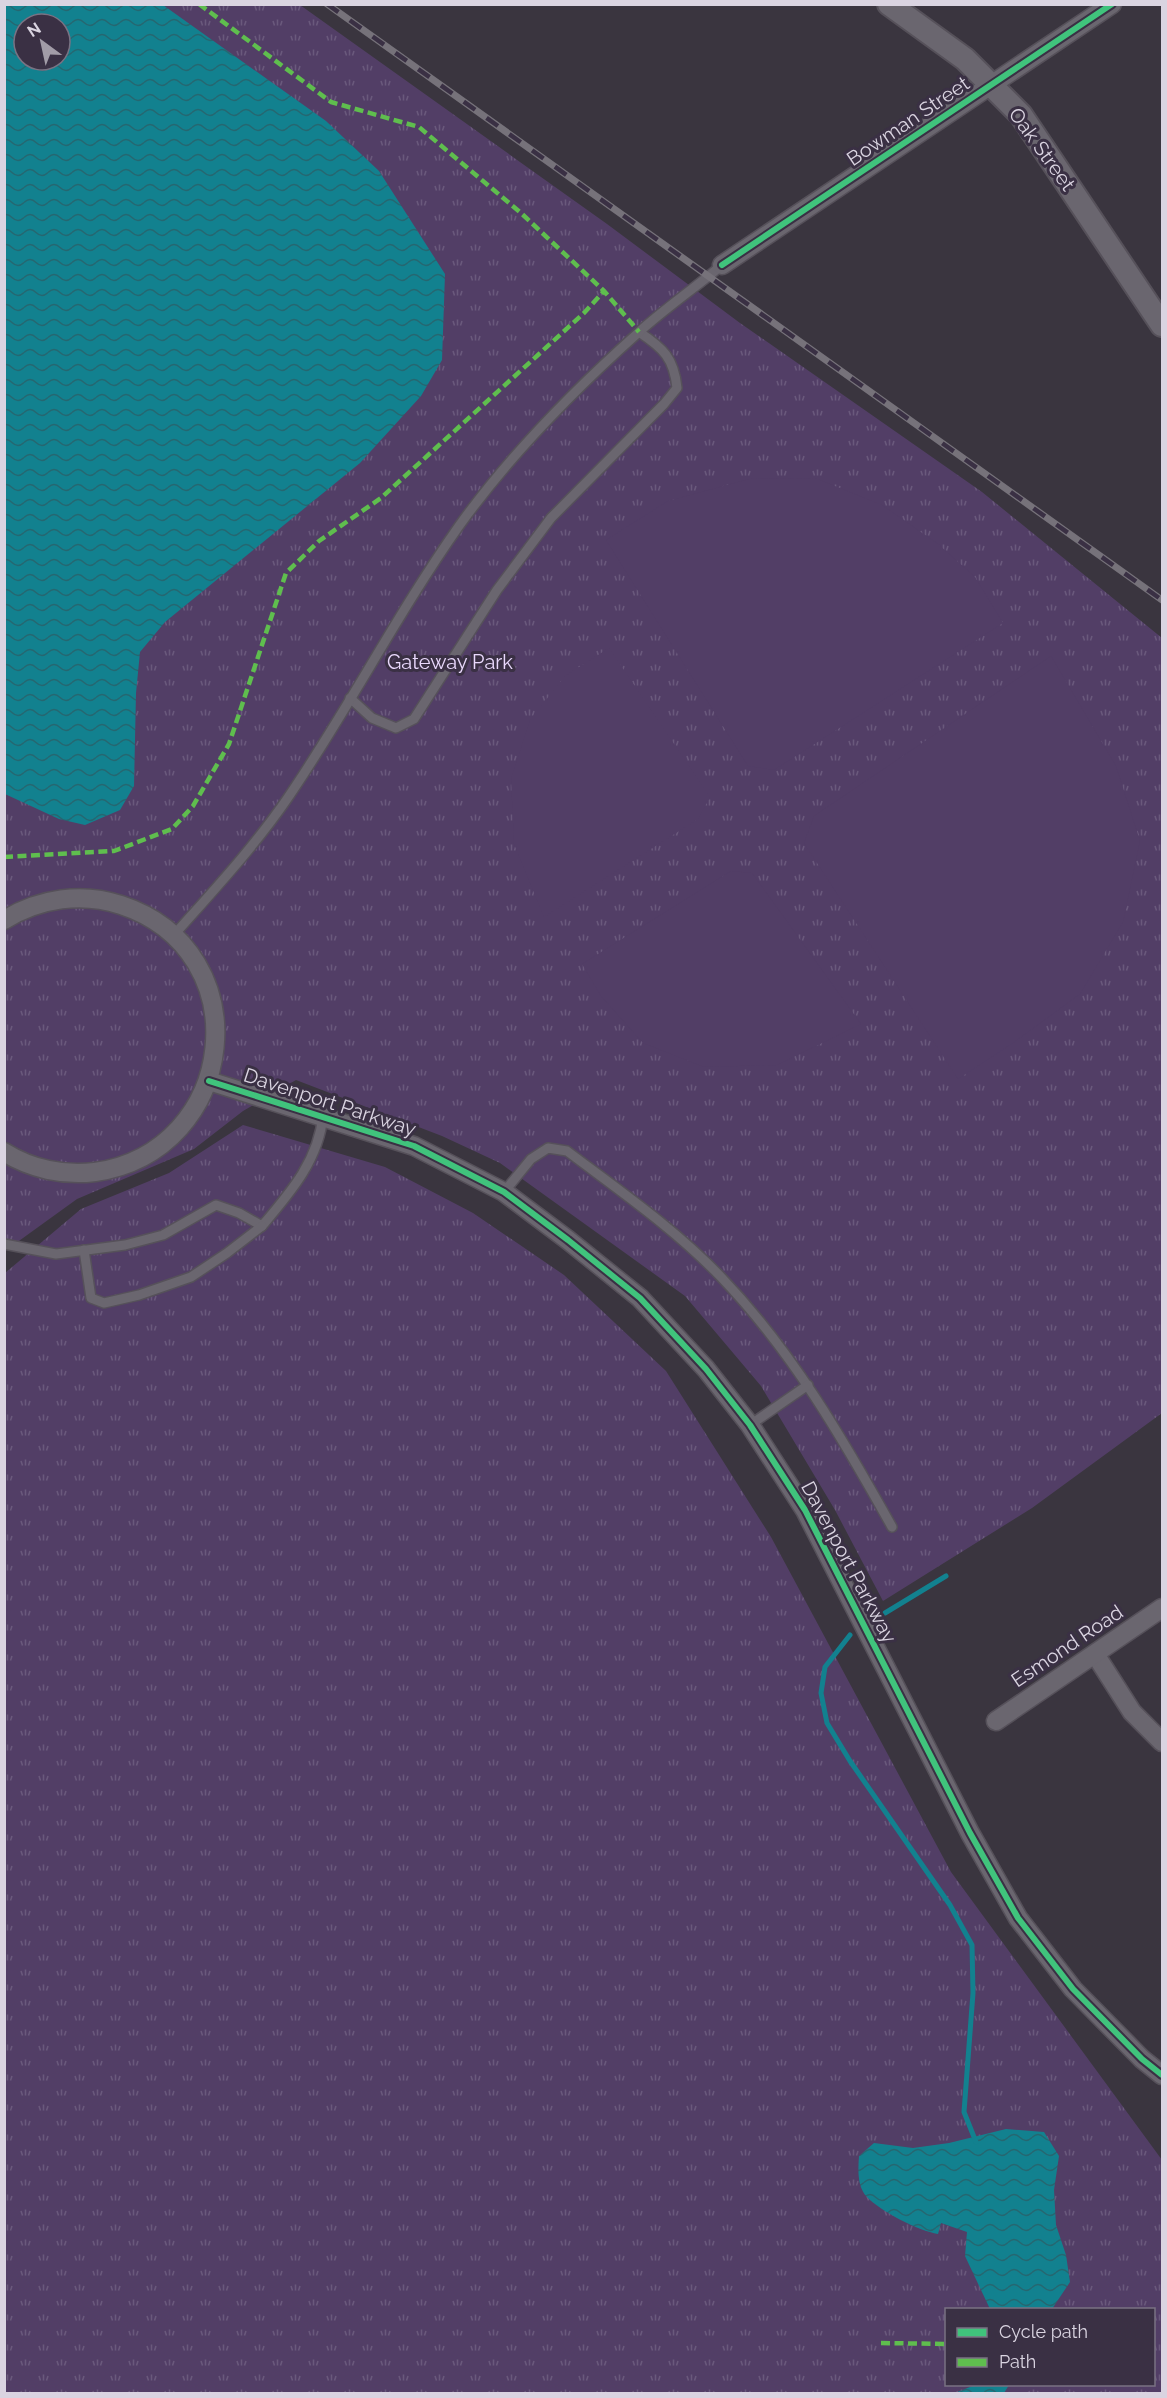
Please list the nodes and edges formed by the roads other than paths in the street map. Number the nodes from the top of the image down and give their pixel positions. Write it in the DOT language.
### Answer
graph roads {
  1 [pos="889,4"];
  2 [pos="1112,4"];
  3 [pos="991,86"];
  4 [pos="722,265"];
  5 [pos="1162,325"];
  6 [pos="639,332"];
  7 [pos="350,698"];
  8 [pos="4,920"];
  9 [pos="174,935"];
  10 [pos="209,1081"];
  11 [pos="323,1115"];
  12 [pos="4,1152"];
  13 [pos="504,1192"];
  14 [pos="262,1226"];
  15 [pos="4,1244"];
  16 [pos="84,1250"];
  17 [pos="808,1385"];
  18 [pos="750,1425"];
  19 [pos="892,1527"];
  20 [pos="1162,1608"];
  21 [pos="1095,1654"];
  22 [pos="996,1721"];
  23 [pos="1162,1742"];
  24 [pos="1162,2075"];
  1 -- 3 [label="street, Oak Street"];
  2 -- 3 [label="street, Bowman Street"];
  3 -- 4 [label="street, Bowman Street"];
  3 -- 5 [label="street, Oak Street"];
  4 -- 6 [label="lane"];
  6 -- 7 [label="lane"];
  6 -- 7 [label="lane"];
  7 -- 9 [label="lane"];
  8 -- 9 [label="street"];
  9 -- 10 [label="street"];
  10 -- 11 [label="street, Davenport Parkway"];
  10 -- 12 [label="street"];
  11 -- 13 [label="street, Davenport Parkway"];
  11 -- 14 [label="lane"];
  13 -- 17 [label="lane"];
  13 -- 18 [label="street, Davenport Parkway"];
  14 -- 16 [label="lane"];
  14 -- 16 [label="lane"];
  15 -- 16 [label="lane"];
  17 -- 18 [label="lane"];
  17 -- 19 [label="lane"];
  18 -- 24 [label="street, Davenport Parkway"];
  20 -- 21 [label="street, Esmond Road"];
  21 -- 22 [label="street, Esmond Road"];
  21 -- 23 [label="street"];
}
